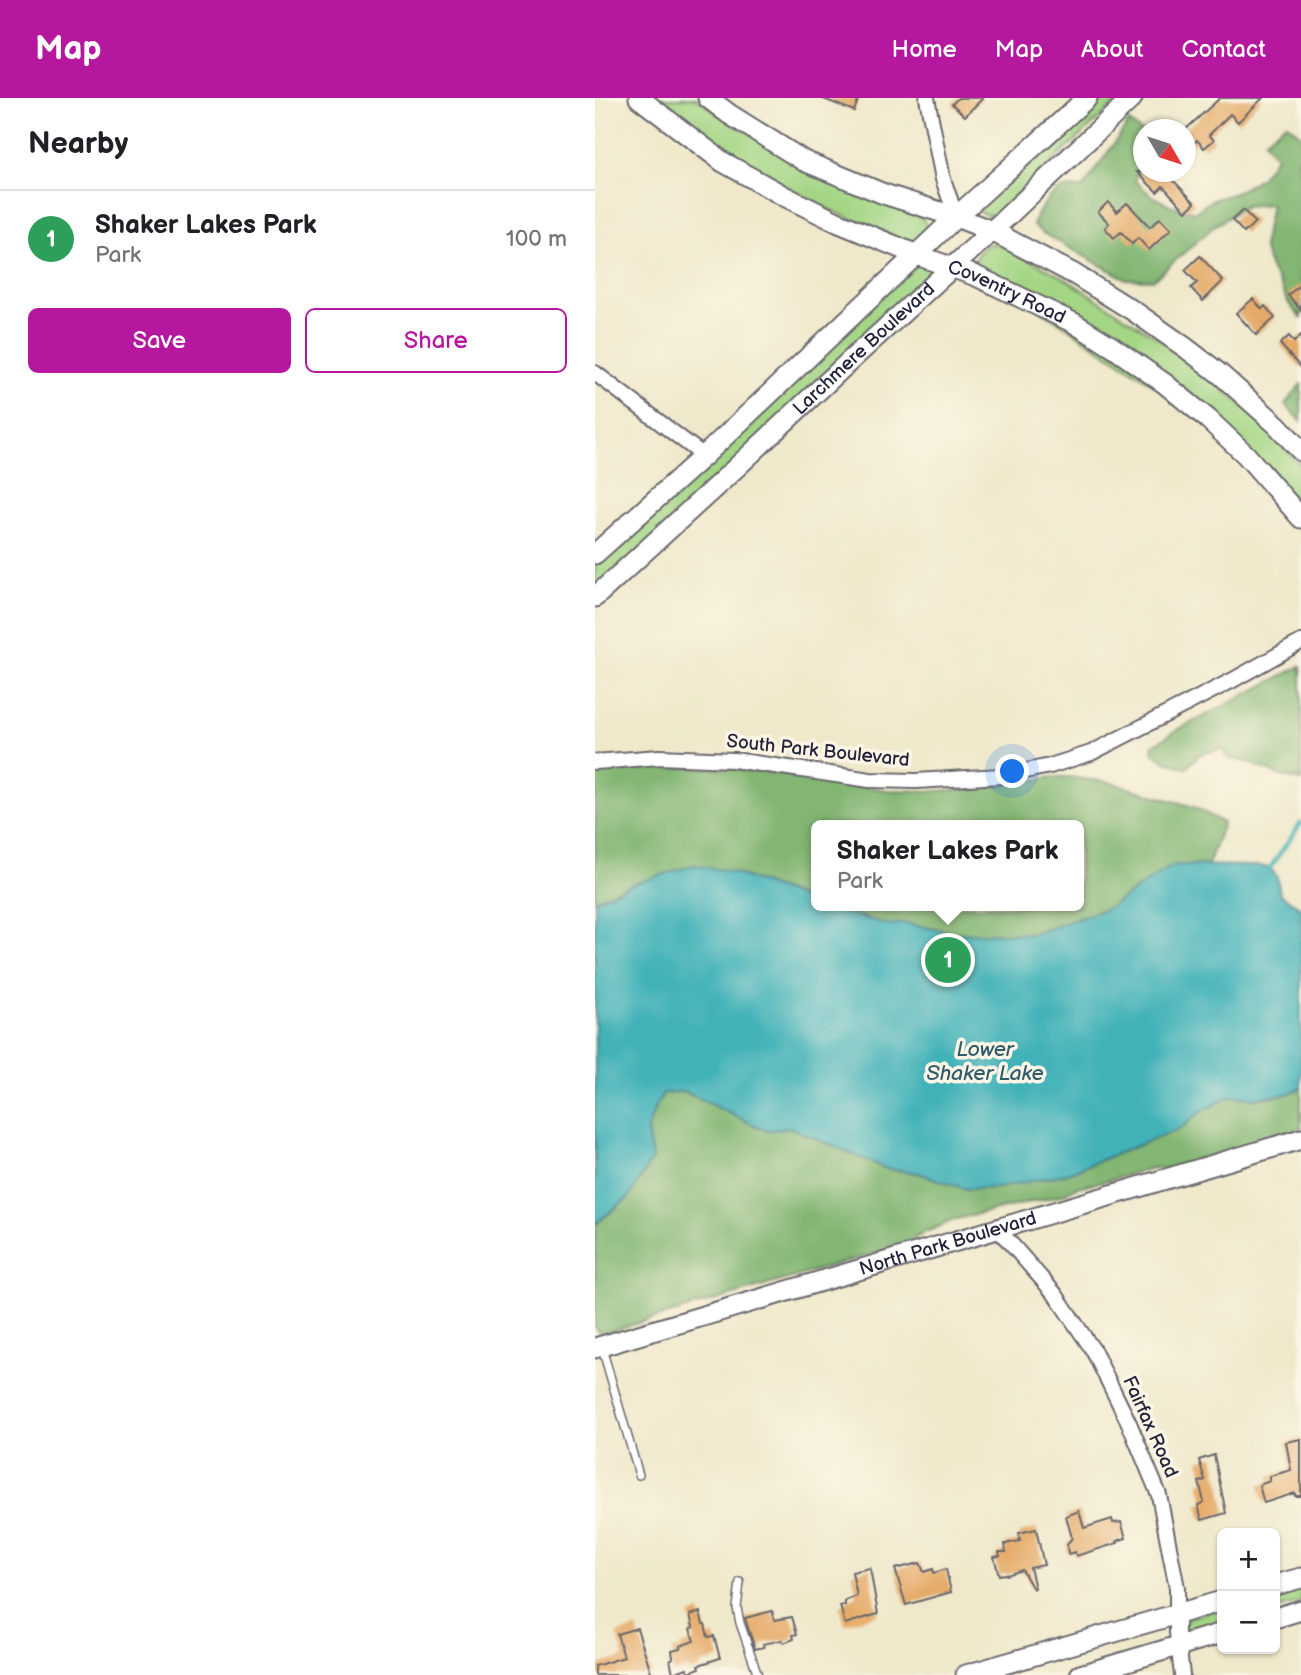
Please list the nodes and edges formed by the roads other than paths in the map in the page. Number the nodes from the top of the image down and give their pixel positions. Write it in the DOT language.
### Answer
graph roads {
  1 [pos="639,98"];
  2 [pos="708,98"];
  3 [pos="927,98"];
  4 [pos="1087,98"];
  5 [pos="1132,98"];
  6 [pos="956,217"];
  7 [pos="992,231"];
  8 [pos="917,255"];
  9 [pos="952,267"];
  10 [pos="595,373"];
  11 [pos="1301,451"];
  12 [pos="704,456"];
  13 [pos="1301,518"];
  14 [pos="595,554"];
  15 [pos="595,597"];
  16 [pos="1301,642"];
  17 [pos="595,762"];
  18 [pos="1301,1139"];
  19 [pos="997,1229"];
  20 [pos="598,1348"];
  21 [pos="639,1475"];
  22 [pos="1301,1577"];
  23 [pos="740,1582"];
  24 [pos="1280,1583"];
  25 [pos="1217,1602"];
  26 [pos="1301,1610"];
  27 [pos="1177,1614"];
  28 [pos="1280,1616"];
  29 [pos="1217,1634"];
  30 [pos="1178,1646"];
  31 [pos="758,1675"];
  32 [pos="966,1675"];
  33 [pos="1080,1675"];
  34 [pos="1182,1675"];
  1 -- 8 [label="street, Coventry Road"];
  2 -- 6 [label="street"];
  3 -- 6 [label="street"];
  4 -- 6 [label="street, Larchmere Boulevard"];
  5 -- 7 [label="street, Larchmere Boulevard"];
  6 -- 7 [label="street"];
  6 -- 8 [label="street, Larchmere Boulevard"];
  7 -- 9 [label="street, Larchmere Boulevard"];
  7 -- 11 [label="street"];
  8 -- 9 [label="street, Coventry Road"];
  8 -- 12 [label="street, Larchmere Boulevard"];
  9 -- 13 [label="street, Coventry Road"];
  9 -- 15 [label="street, Larchmere Boulevard"];
  10 -- 12 [label="street"];
  12 -- 14 [label="street, Larchmere Boulevard"];
  16 -- 17 [label="street, South Park Boulevard"];
  18 -- 19 [label="street, North Park Boulevard"];
  19 -- 20 [label="street, North Park Boulevard"];
  19 -- 27 [label="street, Fairfax Road"];
  20 -- 21 [label="lane"];
  22 -- 24 [label="street"];
  23 -- 31 [label="lane"];
  25 -- 27 [label="street"];
  26 -- 28 [label="street"];
  27 -- 30 [label="street, Fairfax Road"];
  27 -- 32 [label="street"];
  29 -- 30 [label="street"];
  30 -- 33 [label="street"];
  30 -- 34 [label="street, Fairfax Road"];
}
